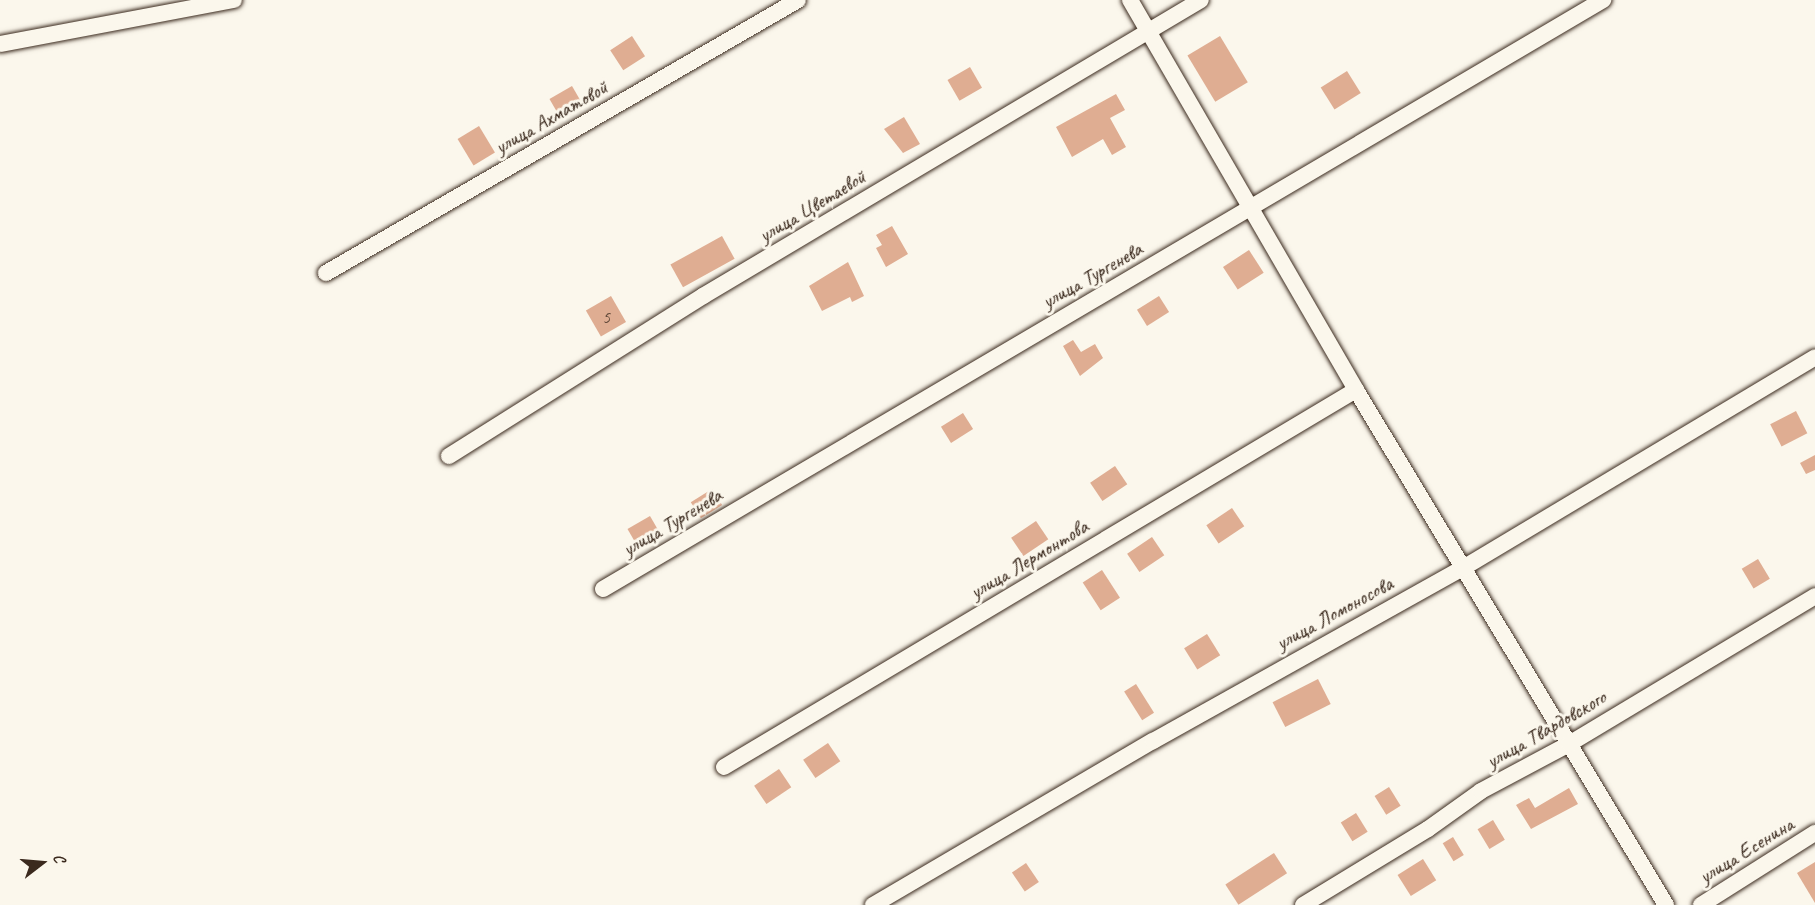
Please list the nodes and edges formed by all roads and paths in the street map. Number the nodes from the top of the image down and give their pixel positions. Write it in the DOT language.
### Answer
graph roads {
  1 [pos="234,0"];
  2 [pos="798,0"];
  3 [pos="1130,0"];
  4 [pos="1201,0"];
  5 [pos="1603,0"];
  6 [pos="1149,31"];
  7 [pos="1,44"];
  8 [pos="1251,210"];
  9 [pos="326,273"];
  10 [pos="1815,357"];
  11 [pos="1356,390"];
  12 [pos="449,456"];
  13 [pos="1463,568"];
  14 [pos="603,589"];
  15 [pos="1815,596"];
  16 [pos="1569,744"];
  17 [pos="724,767"];
  18 [pos="1815,834"];
  19 [pos="873,905"];
  20 [pos="1303,905"];
  21 [pos="1666,905"];
  22 [pos="1701,905"];
  1 -- 7 [label="street"];
  2 -- 9 [label="street, улица Ахматовой"];
  3 -- 6 [label="street"];
  4 -- 6 [label="street, улица Цветаевой"];
  5 -- 8 [label="street, улица Тургенева"];
  6 -- 8 [label="street"];
  6 -- 12 [label="street, улица Цветаевой"];
  8 -- 11 [label="street"];
  8 -- 14 [label="street, улица Тургенева"];
  10 -- 13 [label="street, улица Ломоносова"];
  11 -- 13 [label="street"];
  11 -- 17 [label="street, улица Лермонтова"];
  13 -- 16 [label="street"];
  13 -- 19 [label="street, улица Ломоносова"];
  15 -- 16 [label="street, улица Твардовского"];
  16 -- 20 [label="street, улица Твардовского"];
  16 -- 21 [label="street"];
  18 -- 22 [label="street, улица Есенина"];
}
